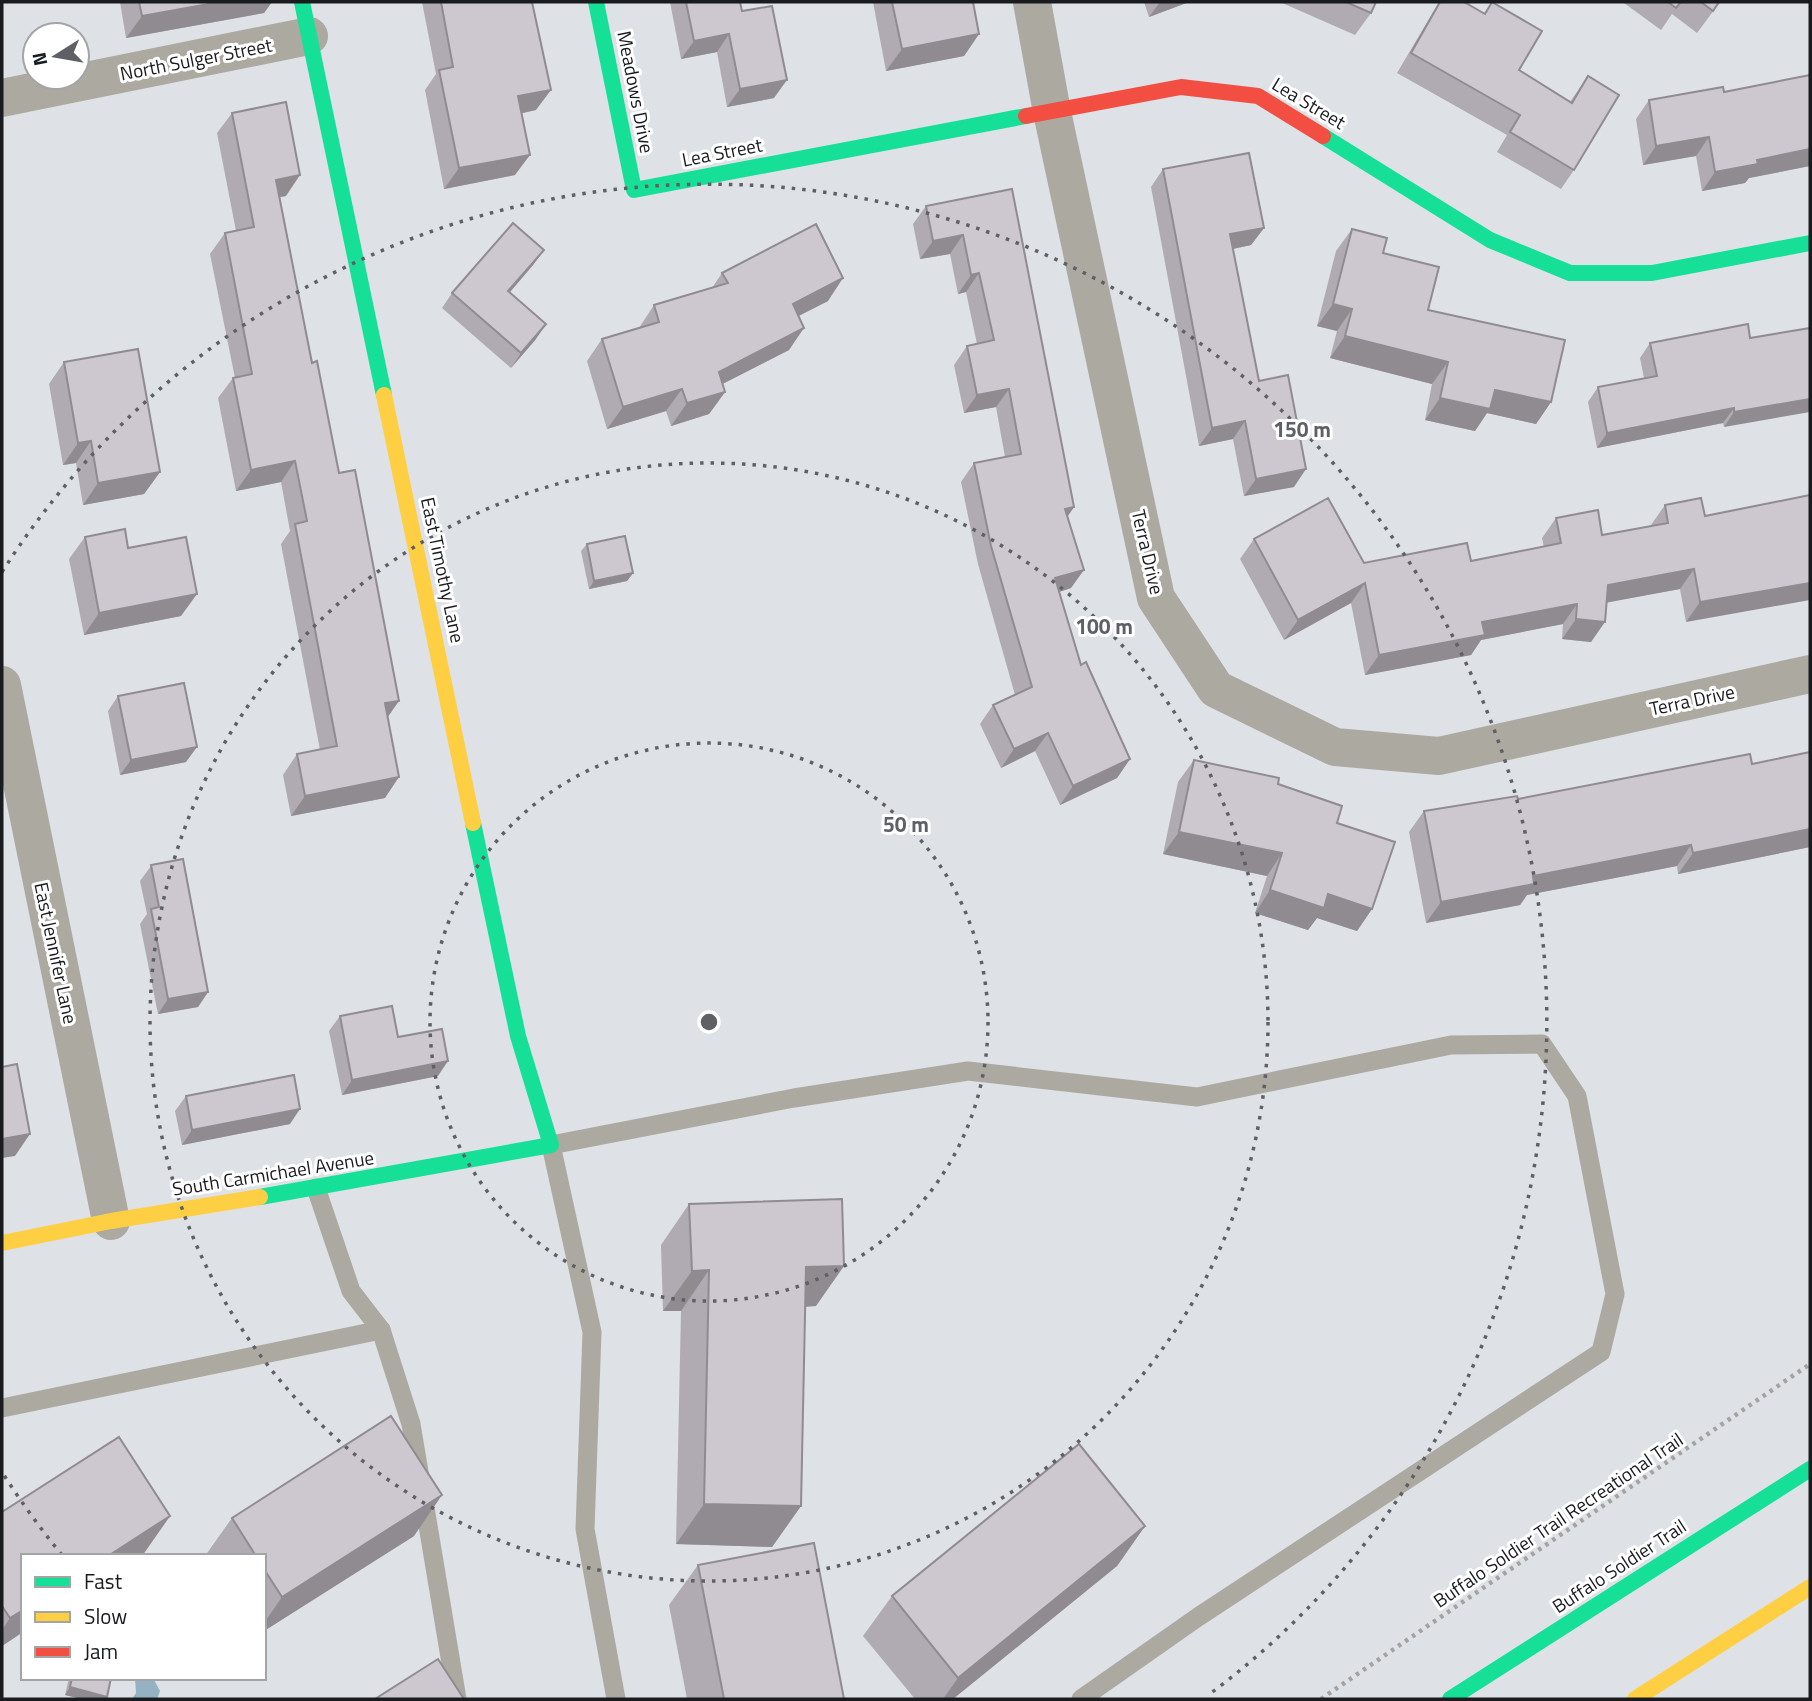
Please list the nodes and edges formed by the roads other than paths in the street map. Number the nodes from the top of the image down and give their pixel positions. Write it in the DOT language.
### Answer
graph roads {
  1 [pos="596,2"];
  2 [pos="1032,2"];
  3 [pos="305,19"];
  4 [pos="2,98"];
  5 [pos="1052,111"];
  6 [pos="634,190"];
  7 [pos="1810,243"];
  8 [pos="1810,674"];
  9 [pos="2,685"];
  10 [pos="551,1146"];
  11 [pos="316,1188"];
  12 [pos="111,1221"];
  13 [pos="2,1243"];
  14 [pos="381,1330"];
  15 [pos="2,1408"];
  16 [pos="1810,1469"];
  17 [pos="1810,1587"];
  18 [pos="457,1699"];
  19 [pos="616,1699"];
  20 [pos="1081,1699"];
  21 [pos="1450,1699"];
  22 [pos="1635,1699"];
  1 -- 6 [label="street, Meadows Drive"];
  2 -- 5 [label="street, Terra Drive"];
  3 -- 4 [label="street, North Sulger Street"];
  3 -- 10 [label="street, East Timothy Lane"];
  5 -- 6 [label="street, Lea Street"];
  5 -- 7 [label="street, Lea Street"];
  5 -- 8 [label="street, Terra Drive"];
  9 -- 12 [label="street, East Jennifer Lane"];
  10 -- 11 [label="street, South Carmichael Avenue"];
  10 -- 19 [label="lane"];
  10 -- 20 [label="lane"];
  11 -- 12 [label="street, South Carmichael Avenue"];
  11 -- 14 [label="lane"];
  12 -- 13 [label="street, South Carmichael Avenue"];
  14 -- 15 [label="lane"];
  14 -- 18 [label="lane"];
  16 -- 21 [label="street, Buffalo Soldier Trail"];
  17 -- 22 [label="street"];
}
